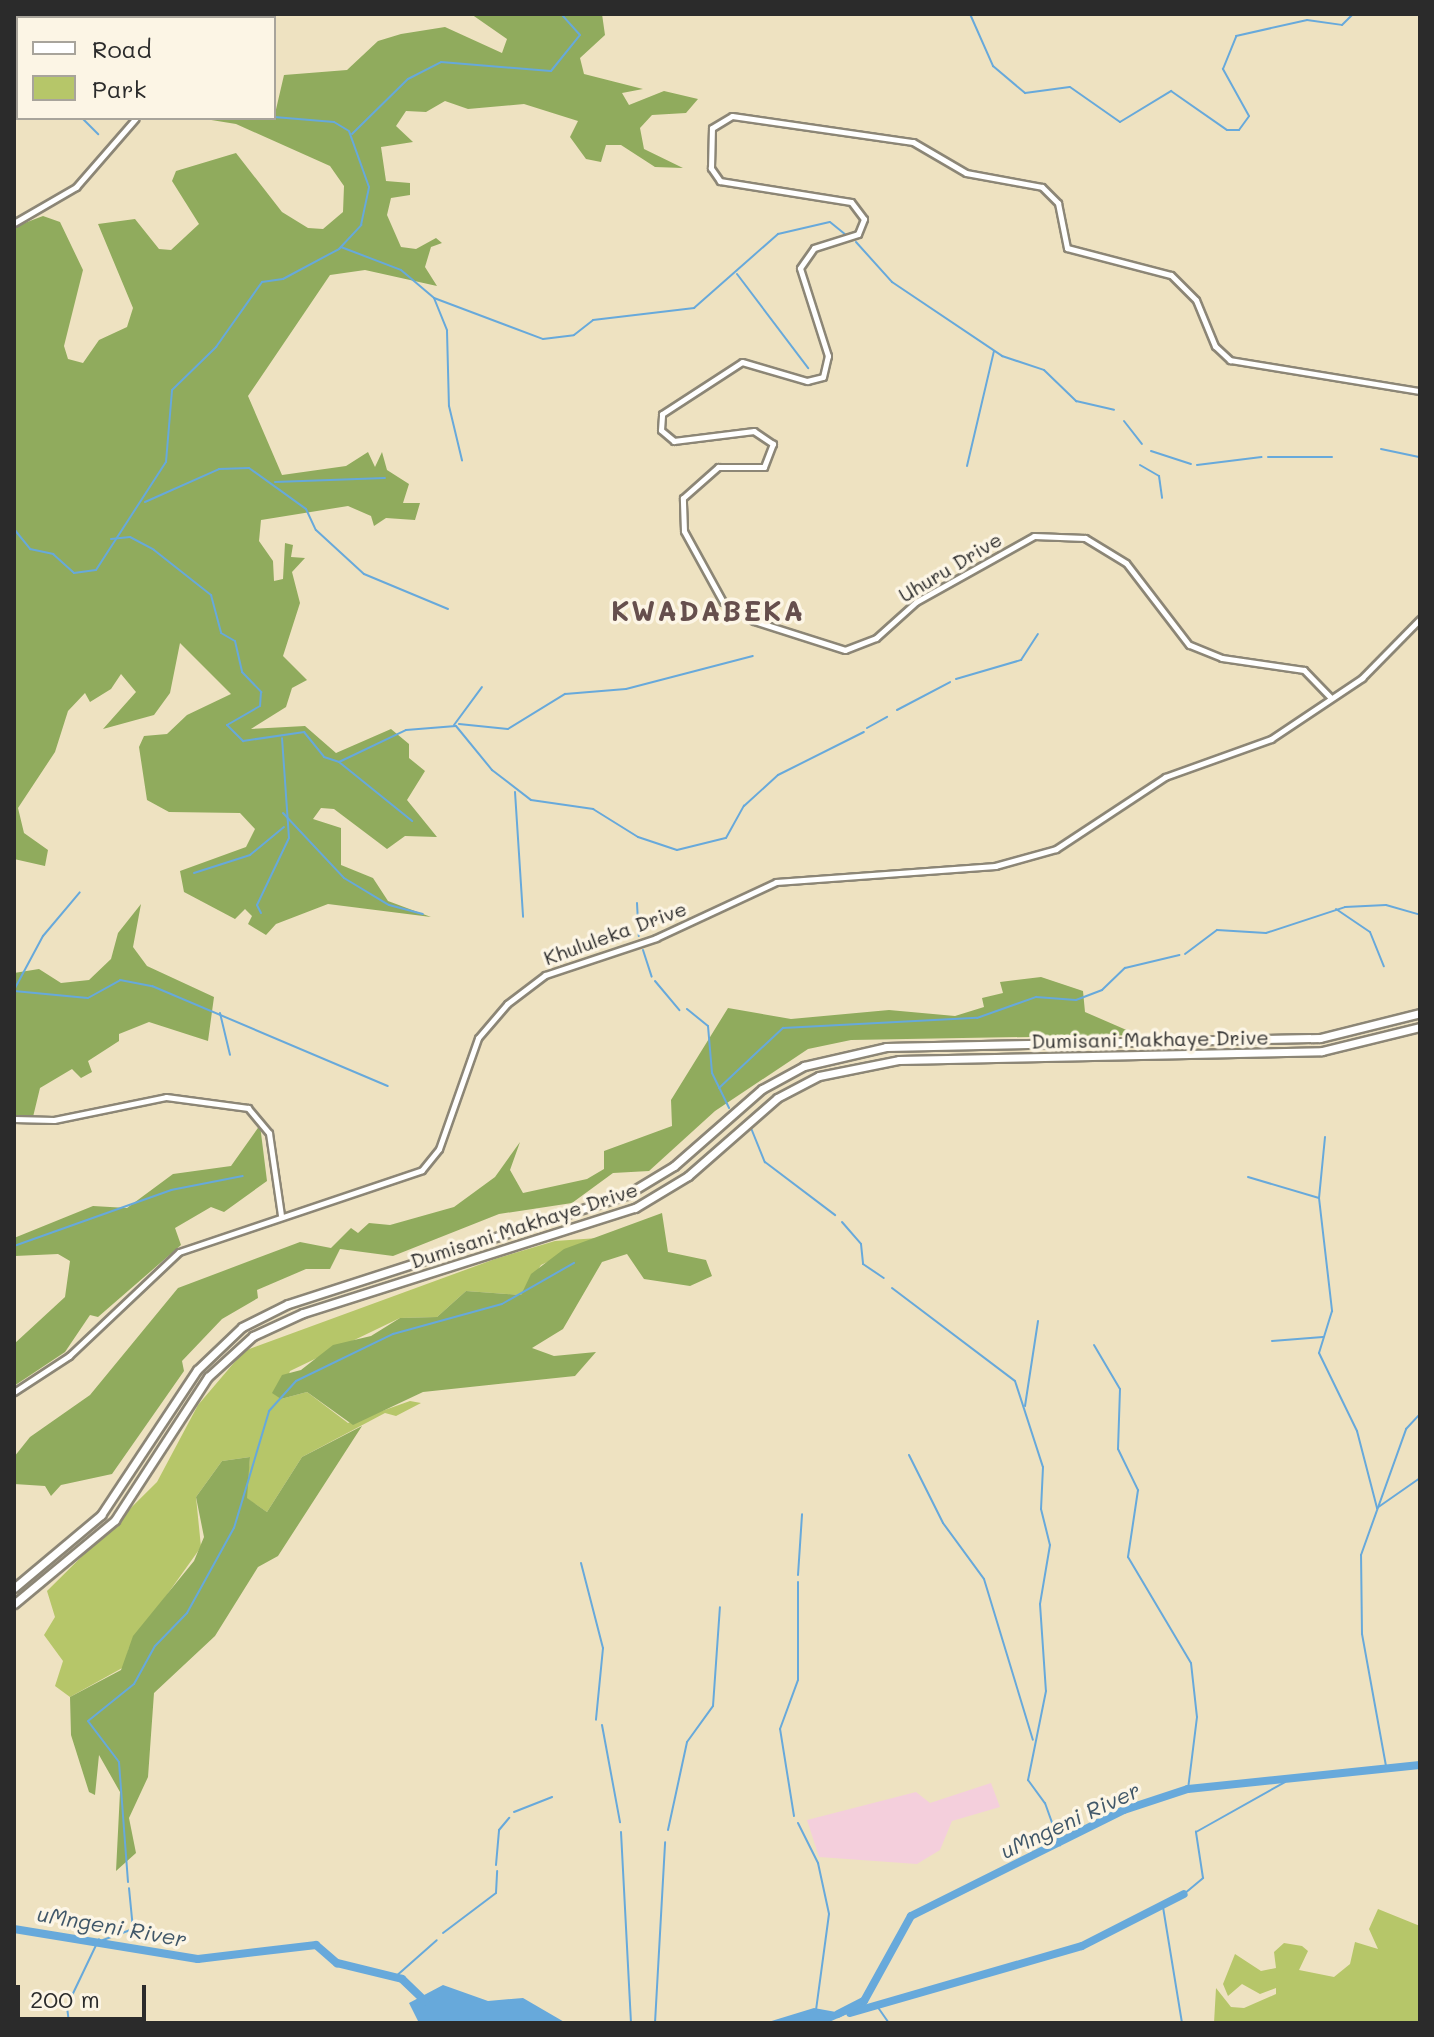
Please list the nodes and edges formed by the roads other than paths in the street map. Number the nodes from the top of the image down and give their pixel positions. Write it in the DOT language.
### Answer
graph roads {
  1 [pos="134,120"];
  2 [pos="14,223"];
  3 [pos="1420,391"];
  4 [pos="1420,619"];
  5 [pos="1331,698"];
  6 [pos="1420,1013"];
  7 [pos="1420,1027"];
  8 [pos="14,1119"];
  9 [pos="281,1215"];
  10 [pos="14,1392"];
  11 [pos="14,1588"];
  12 [pos="14,1604"];
  1 -- 2 [label="street"];
  3 -- 5 [label="street, Uhuru Drive"];
  4 -- 5 [label="street, Khululeka Drive"];
  5 -- 9 [label="street, Khululeka Drive"];
  6 -- 11 [label="main road, Dumisani Makhaye Drive"];
  7 -- 12 [label="main road, Dumisani Makhaye Drive"];
  8 -- 9 [label="street"];
  9 -- 10 [label="street, Khululeka Drive"];
}
